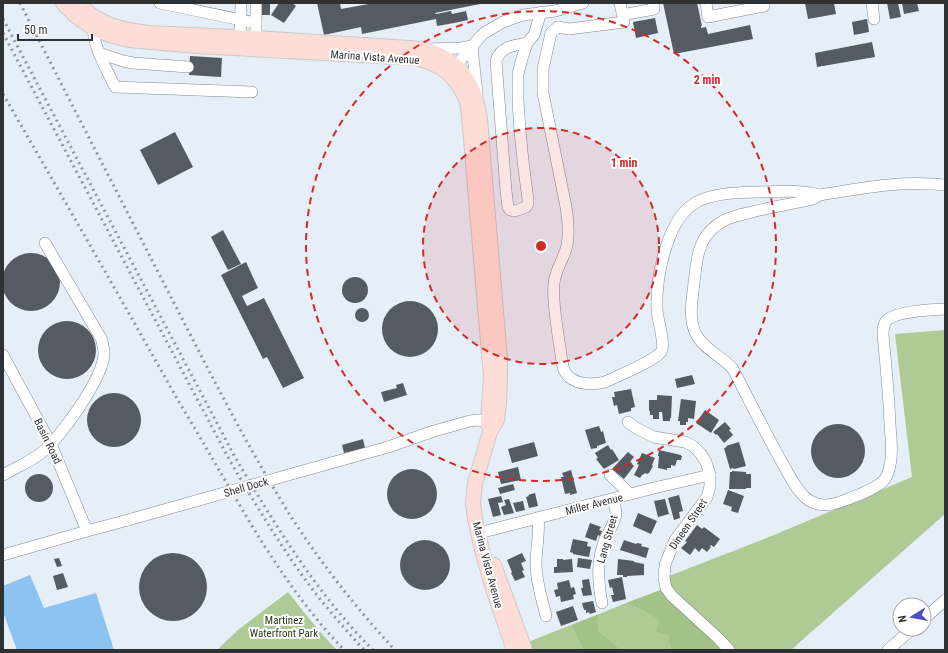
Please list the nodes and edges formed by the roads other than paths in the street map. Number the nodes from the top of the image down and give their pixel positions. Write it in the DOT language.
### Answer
graph roads {
  1 [pos="63,3"];
  2 [pos="78,3"];
  3 [pos="160,3"];
  4 [pos="241,3"];
  5 [pos="256,3"];
  6 [pos="583,3"];
  7 [pos="620,3"];
  8 [pos="653,3"];
  9 [pos="706,3"];
  10 [pos="764,3"];
  11 [pos="872,3"];
  12 [pos="555,11"];
  13 [pos="541,12"];
  14 [pos="622,15"];
  15 [pos="874,19"];
  16 [pos="241,20"];
  17 [pos="93,22"];
  18 [pos="256,23"];
  19 [pos="558,27"];
  20 [pos="240,43"];
  21 [pos="527,43"];
  22 [pos="256,44"];
  23 [pos="472,46"];
  24 [pos="424,49"];
  25 [pos="99,53"];
  26 [pos="188,67"];
  27 [pos="452,69"];
  28 [pos="252,92"];
  29 [pos="478,107"];
  30 [pos="945,185"];
  31 [pos="820,195"];
  32 [pos="45,243"];
  33 [pos="945,309"];
  34 [pos="3,355"];
  35 [pos="628,422"];
  36 [pos="489,427"];
  37 [pos="51,444"];
  38 [pos="3,475"];
  39 [pos="610,475"];
  40 [pos="710,475"];
  41 [pos="630,494"];
  42 [pos="613,499"];
  43 [pos="538,518"];
  44 [pos="87,531"];
  45 [pos="479,533"];
  46 [pos="3,555"];
  47 [pos="945,600"];
  48 [pos="602,603"];
  49 [pos="932,612"];
  50 [pos="546,616"];
  51 [pos="903,637"];
  52 [pos="514,650"];
  53 [pos="525,650"];
  54 [pos="729,650"];
  55 [pos="888,650"];
  1 -- 17 [label="main road, Marina Vista Avenue"];
  2 -- 17 [label="main road, Marina Vista Avenue"];
  3 -- 16 [label="street"];
  4 -- 16 [label="street"];
  5 -- 18 [label="street"];
  6 -- 12 [label="street"];
  7 -- 14 [label="street"];
  8 -- 14 [label="street"];
  9 -- 10 [label="street"];
  11 -- 15 [label="street"];
  12 -- 13 [label="street"];
  12 -- 19 [label="street"];
  13 -- 21 [label="street"];
  13 -- 23 [label="street"];
  14 -- 19 [label="street"];
  16 -- 18 [label="street"];
  16 -- 20 [label="street"];
  17 -- 20 [label="main road, Marina Vista Avenue"];
  17 -- 25 [label="street"];
  18 -- 22 [label="street"];
  19 -- 31 [label="street"];
  20 -- 22 [label="main road, Marina Vista Avenue"];
  21 -- 21 [label="street"];
  22 -- 24 [label="main road, Marina Vista Avenue"];
  22 -- 27 [label="main road, Marina Vista Avenue"];
  23 -- 24 [label="street"];
  23 -- 27 [label="street"];
  23 -- 29 [label="street"];
  24 -- 27 [label="main road, Marina Vista Avenue"];
  25 -- 26 [label="street"];
  25 -- 28 [label="street"];
  27 -- 29 [label="main road, Marina Vista Avenue"];
  27 -- 36 [label="main road, Marina Vista Avenue"];
  29 -- 36 [label="main road, Marina Vista Avenue"];
  30 -- 31 [label="street"];
  31 -- 33 [label="street"];
  32 -- 37 [label="street"];
  34 -- 37 [label="street, Basin Road"];
  35 -- 40 [label="street, Dineen Street"];
  36 -- 44 [label="street, Shell Dock, bridge"];
  36 -- 45 [label="main road, Marina Vista Avenue"];
  37 -- 38 [label="street"];
  37 -- 44 [label="street, Basin Road"];
  39 -- 41 [label="street"];
  40 -- 41 [label="street, Miller Avenue"];
  40 -- 54 [label="street, Dineen Street"];
  41 -- 42 [label="street, Miller Avenue"];
  42 -- 43 [label="street, Miller Avenue"];
  42 -- 48 [label="street, Lang Street"];
  43 -- 45 [label="street, Miller Avenue"];
  43 -- 50 [label="street"];
  44 -- 46 [label="street, Shell Dock"];
  45 -- 52 [label="main road, Marina Vista Avenue"];
  45 -- 53 [label="main road"];
  47 -- 49 [label="street"];
  51 -- 55 [label="street"];
}
